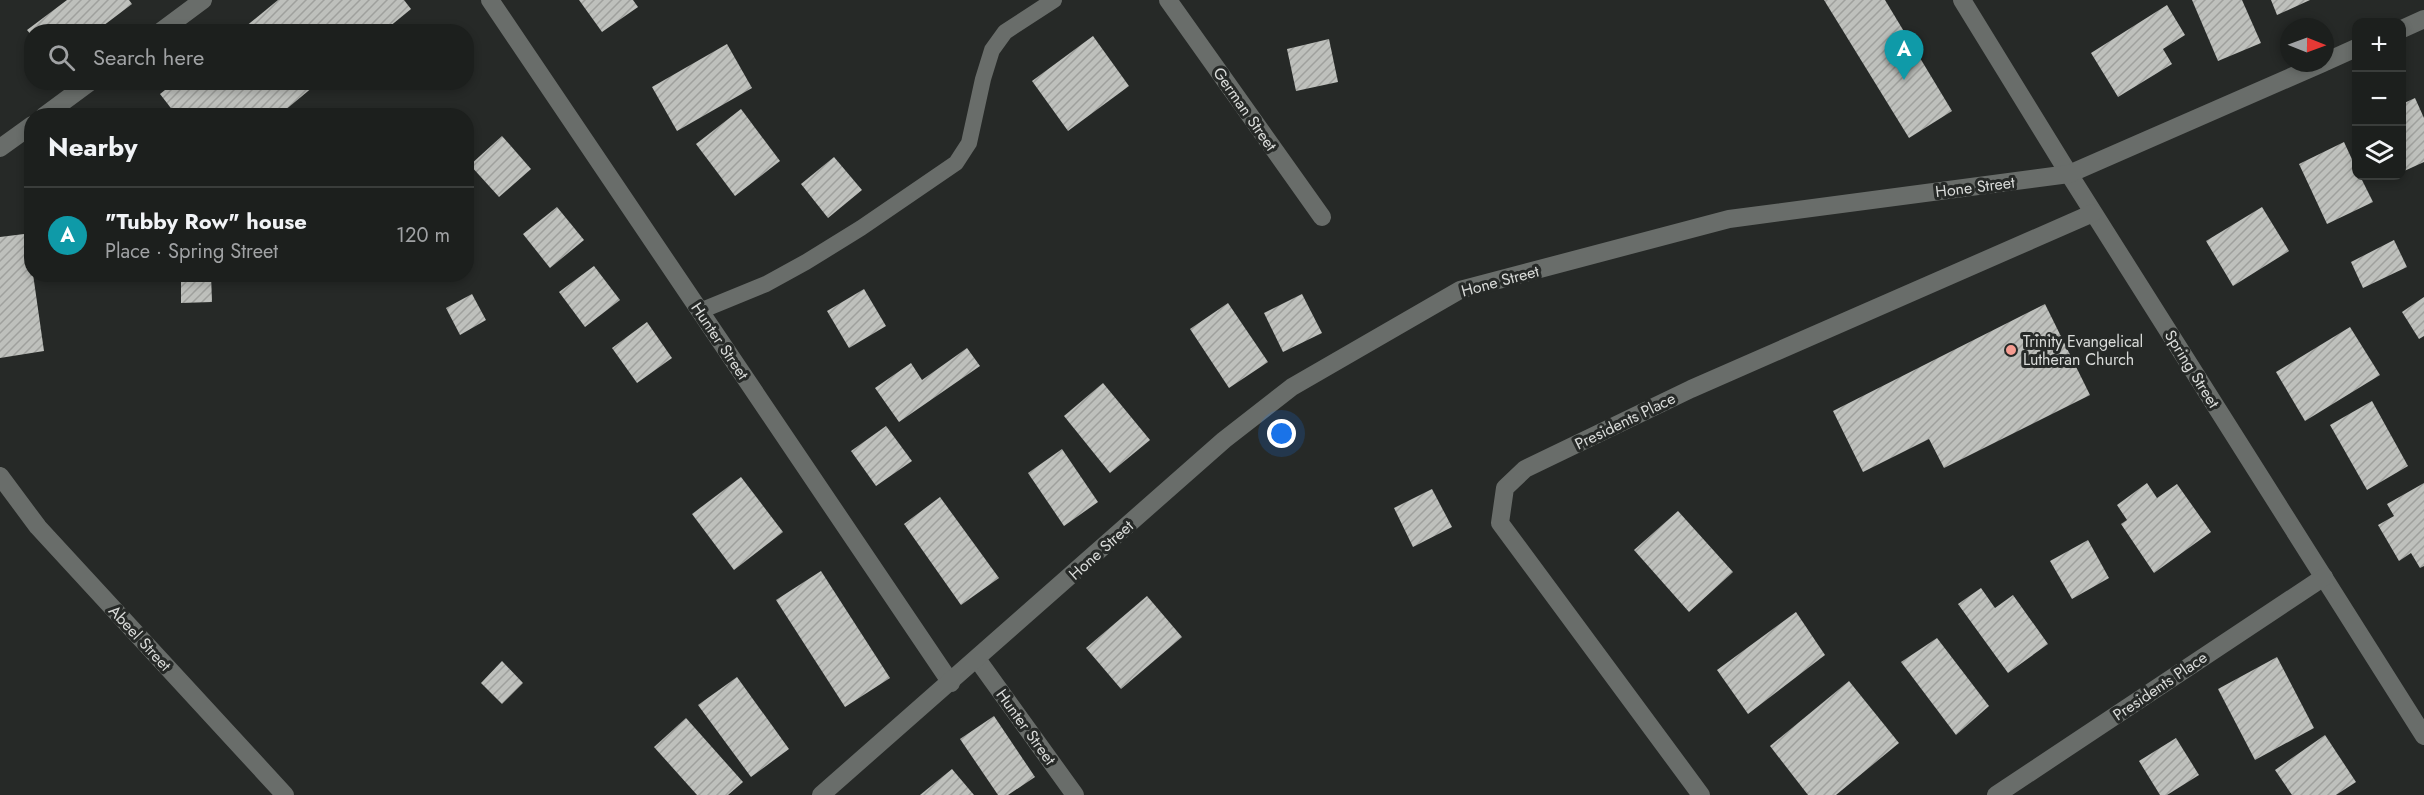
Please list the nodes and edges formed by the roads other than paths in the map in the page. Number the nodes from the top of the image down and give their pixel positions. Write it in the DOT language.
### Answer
graph roads {
  1 [pos="203,0"];
  2 [pos="490,0"];
  3 [pos="1054,0"];
  4 [pos="1168,0"];
  5 [pos="1962,0"];
  6 [pos="2424,19"];
  7 [pos="171,24"];
  8 [pos="2406,27"];
  9 [pos="2352,50"];
  10 [pos="2334,58"];
  11 [pos="2303,72"];
  12 [pos="79,90"];
  13 [pos="55,108"];
  14 [pos="24,131"];
  15 [pos="0,148"];
  16 [pos="2069,174"];
  17 [pos="2093,213"];
  18 [pos="1322,217"];
  19 [pos="700,311"];
  20 [pos="0,476"];
  21 [pos="2324,577"];
  22 [pos="977,659"];
  23 [pos="951,682"];
  24 [pos="2424,736"];
  25 [pos="285,795"];
  26 [pos="821,795"];
  27 [pos="1075,795"];
  28 [pos="1701,795"];
  29 [pos="1996,795"];
  1 -- 7 [label="street"];
  2 -- 19 [label="street, Hunter Street"];
  3 -- 19 [label="lane"];
  4 -- 18 [label="street, German Street"];
  5 -- 16 [label="street, Spring Street"];
  6 -- 8 [label="street"];
  9 -- 10 [label="street, Hone Street"];
  11 -- 16 [label="street, Hone Street"];
  12 -- 13 [label="street"];
  14 -- 15 [label="street"];
  16 -- 17 [label="street, Spring Street"];
  16 -- 22 [label="street, Hone Street"];
  17 -- 21 [label="street, Spring Street"];
  17 -- 28 [label="street, Presidents Place"];
  19 -- 23 [label="street, Hunter Street"];
  20 -- 25 [label="street, Abeel Street"];
  21 -- 24 [label="street, Spring Street"];
  21 -- 29 [label="street, Presidents Place"];
  22 -- 23 [label="street, Hone Street"];
  22 -- 27 [label="street, Hunter Street"];
  23 -- 26 [label="street, Hone Street"];
}
